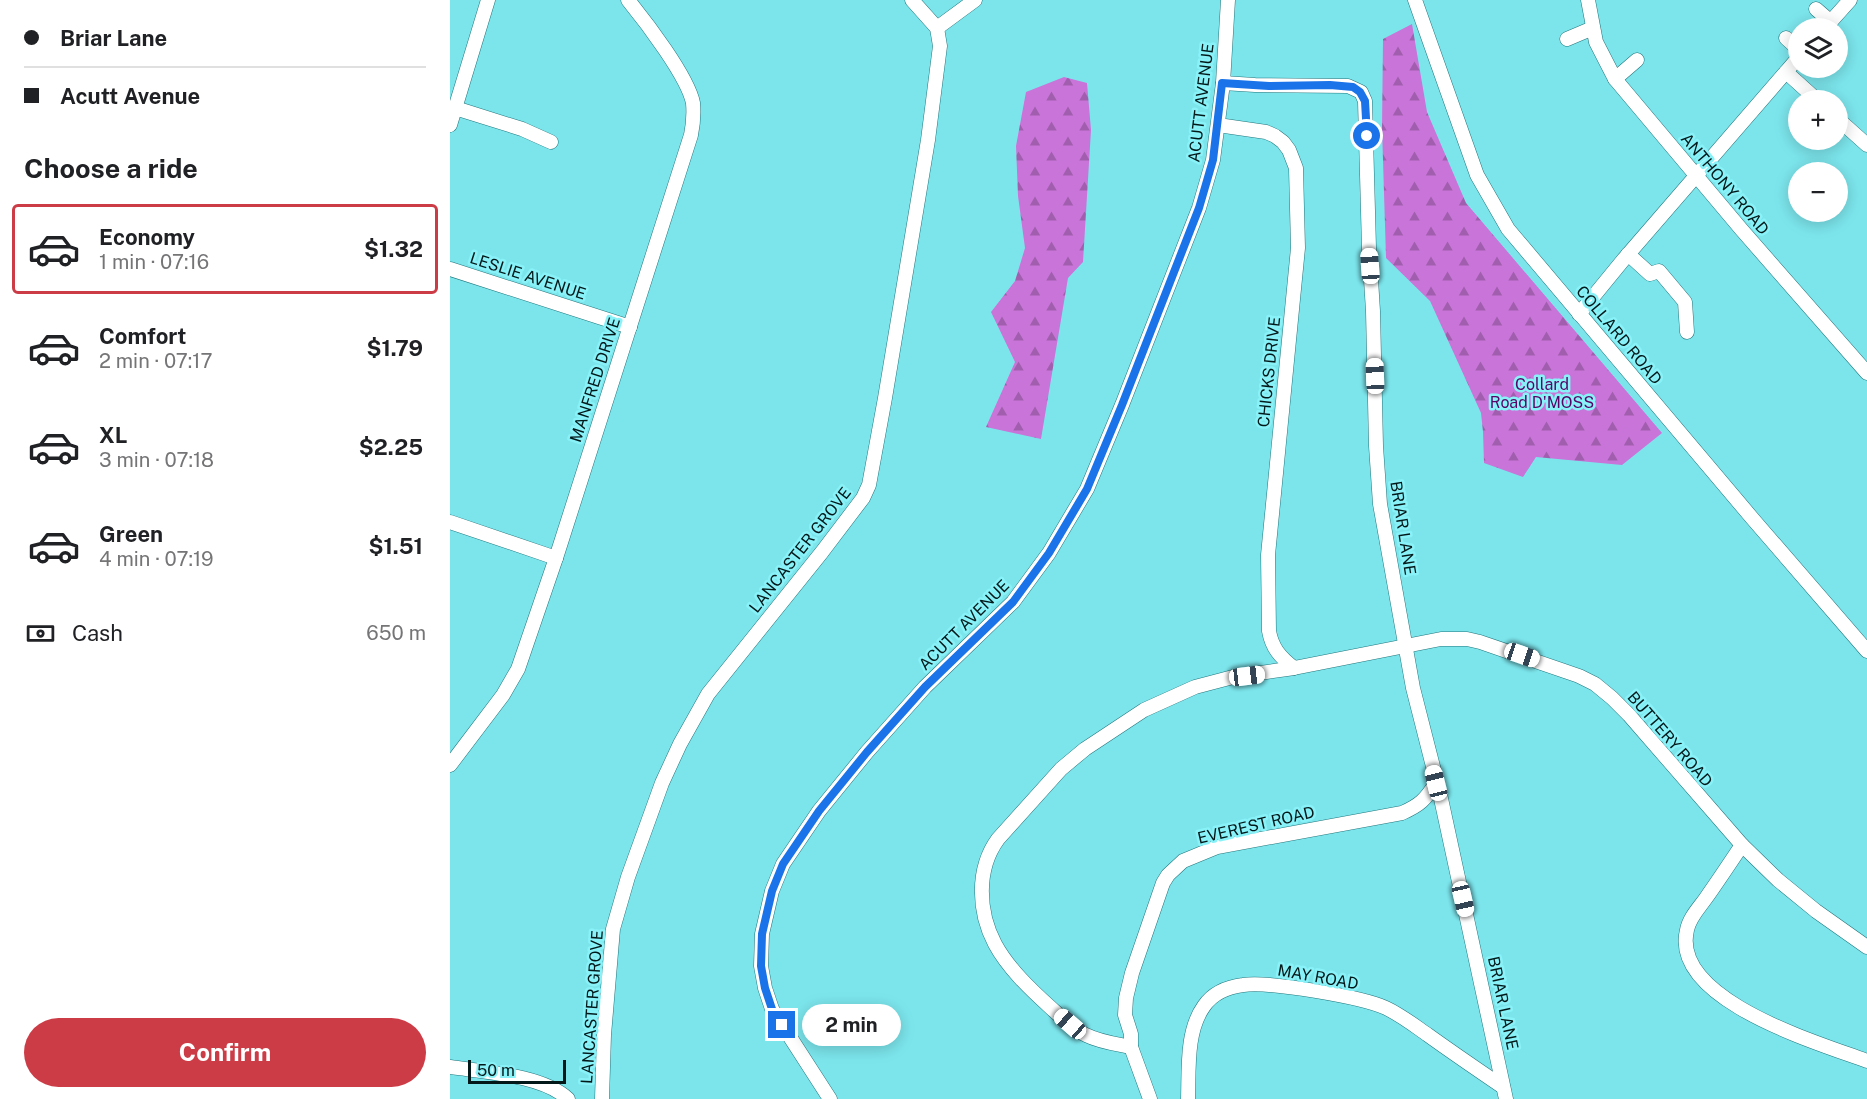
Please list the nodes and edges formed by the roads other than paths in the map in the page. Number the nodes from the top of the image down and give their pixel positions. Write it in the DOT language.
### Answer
graph roads {
  1 [pos="488,0"];
  2 [pos="628,0"];
  3 [pos="912,0"];
  4 [pos="975,0"];
  5 [pos="1228,0"];
  6 [pos="1415,0"];
  7 [pos="1588,0"];
  8 [pos="1850,0"];
  9 [pos="1816,9"];
  10 [pos="1823,18"];
  11 [pos="1834,18"];
  12 [pos="938,28"];
  13 [pos="1593,28"];
  14 [pos="1567,39"];
  15 [pos="1637,60"];
  16 [pos="1788,70"];
  17 [pos="1786,72"];
  18 [pos="1615,79"];
  19 [pos="1222,83"];
  20 [pos="1806,90"];
  21 [pos="455,108"];
  22 [pos="450,125"];
  23 [pos="1218,125"];
  24 [pos="1848,128"];
  25 [pos="551,142"];
  26 [pos="1867,145"];
  27 [pos="1697,175"];
  28 [pos="1628,254"];
  29 [pos="450,268"];
  30 [pos="1579,315"];
  31 [pos="630,327"];
  32 [pos="1687,332"];
  33 [pos="1867,373"];
  34 [pos="450,522"];
  35 [pos="556,558"];
  36 [pos="1406,646"];
  37 [pos="1867,651"];
  38 [pos="1294,668"];
  39 [pos="450,765"];
  40 [pos="1436,783"];
  41 [pos="1743,845"];
  42 [pos="1867,947"];
  43 [pos="1131,1047"];
  44 [pos="1867,1061"];
  45 [pos="450,1067"];
  46 [pos="1505,1093"];
  47 [pos="568,1099"];
  48 [pos="602,1099"];
  49 [pos="830,1099"];
  50 [pos="1150,1099"];
  51 [pos="1188,1099"];
  1 -- 21 [label="street"];
  2 -- 31 [label="street, MANFRED DRIVE"];
  3 -- 12 [label="street"];
  4 -- 12 [label="street"];
  5 -- 19 [label="street, ACUTT AVENUE"];
  6 -- 30 [label="street, COLLARD ROAD"];
  7 -- 13 [label="street, ANTHONY ROAD"];
  8 -- 11 [label="street"];
  9 -- 10 [label="street"];
  12 -- 48 [label="street, LANCASTER GROVE"];
  13 -- 14 [label="street"];
  13 -- 18 [label="street, ANTHONY ROAD"];
  15 -- 18 [label="street"];
  16 -- 17 [label="street"];
  17 -- 20 [label="street"];
  17 -- 27 [label="street"];
  18 -- 27 [label="street, ANTHONY ROAD"];
  19 -- 23 [label="street, ACUTT AVENUE"];
  19 -- 36 [label="street, BRIAR LANE"];
  21 -- 22 [label="street"];
  21 -- 25 [label="street"];
  23 -- 38 [label="street, CHICKS DRIVE"];
  23 -- 49 [label="street, ACUTT AVENUE"];
  24 -- 26 [label="street"];
  27 -- 28 [label="street"];
  27 -- 33 [label="street, ANTHONY ROAD"];
  28 -- 30 [label="street"];
  28 -- 32 [label="street"];
  29 -- 31 [label="street, LESLIE AVENUE"];
  30 -- 37 [label="street, COLLARD ROAD"];
  31 -- 35 [label="street, MANFRED DRIVE"];
  34 -- 35 [label="street"];
  35 -- 39 [label="street, MANFRED DRIVE"];
  36 -- 38 [label="street, BUTTERY ROAD"];
  36 -- 40 [label="street, BRIAR LANE"];
  36 -- 41 [label="street, BUTTERY ROAD"];
  38 -- 43 [label="street, BUTTERY ROAD"];
  40 -- 43 [label="street, EVEREST ROAD"];
  40 -- 46 [label="street, BRIAR LANE"];
  41 -- 42 [label="street, BUTTERY ROAD"];
  41 -- 44 [label="street"];
  43 -- 50 [label="street, EVEREST ROAD"];
  45 -- 47 [label="street"];
  46 -- 51 [label="street, MAY ROAD"];
}
